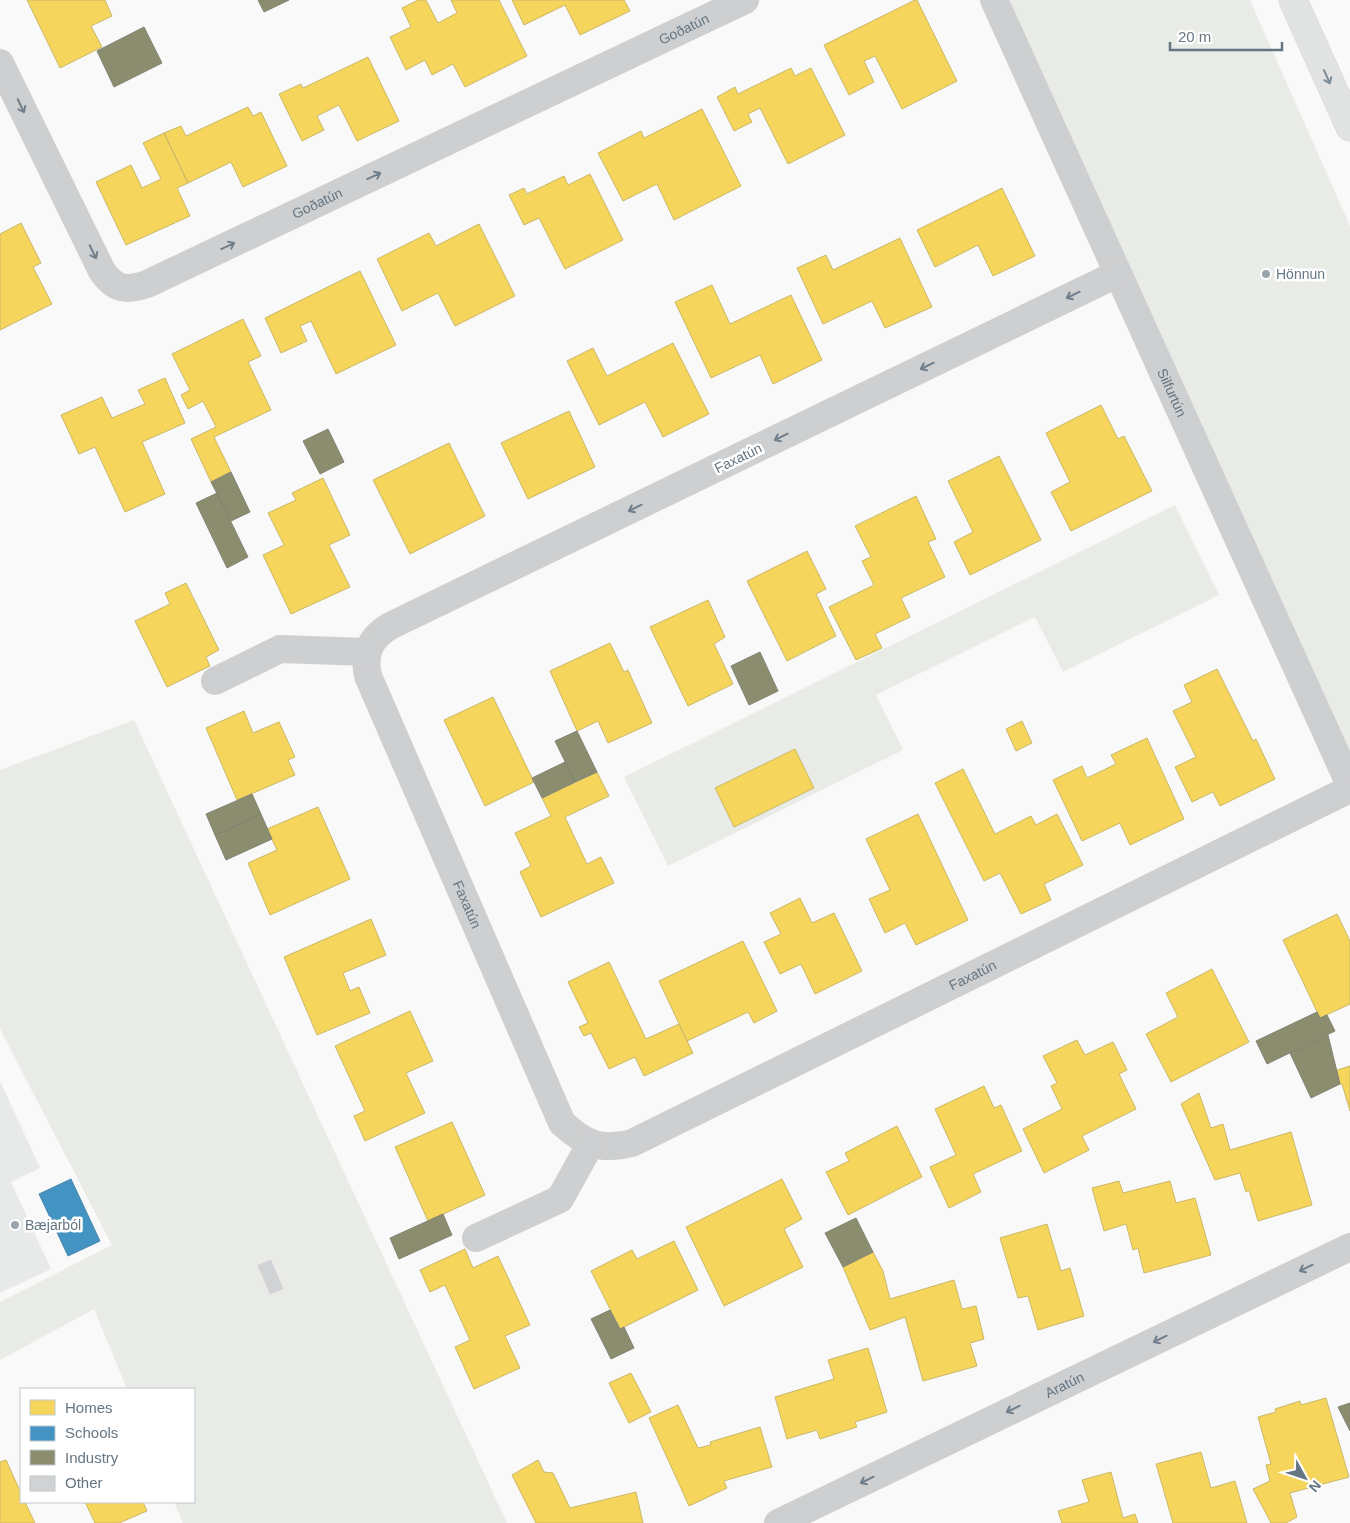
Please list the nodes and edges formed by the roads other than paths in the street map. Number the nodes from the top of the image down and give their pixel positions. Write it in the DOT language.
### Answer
graph roads {
  1 [pos="745,0"];
  2 [pos="994,0"];
  3 [pos="1293,0"];
  4 [pos="0,62"];
  5 [pos="1350,127"];
  6 [pos="1117,274"];
  7 [pos="367,652"];
  8 [pos="215,681"];
  9 [pos="1350,785"];
  10 [pos="1350,789"];
  11 [pos="591,1144"];
  12 [pos="476,1238"];
  13 [pos="1350,1247"];
  14 [pos="778,1523"];
  4 -- 1 [label="street, Goðatún, one-way"];
  2 -- 6 [label="street, Silfurtún"];
  3 -- 5 [label="main road, one-way"];
  6 -- 7 [label="street, Faxatún, one-way"];
  6 -- 9 [label="street, Silfurtún"];
  7 -- 8 [label="street"];
  7 -- 11 [label="street, Faxatún"];
  10 -- 11 [label="street, Faxatún"];
  11 -- 12 [label="street"];
  13 -- 14 [label="street, Aratún, one-way"];
}
